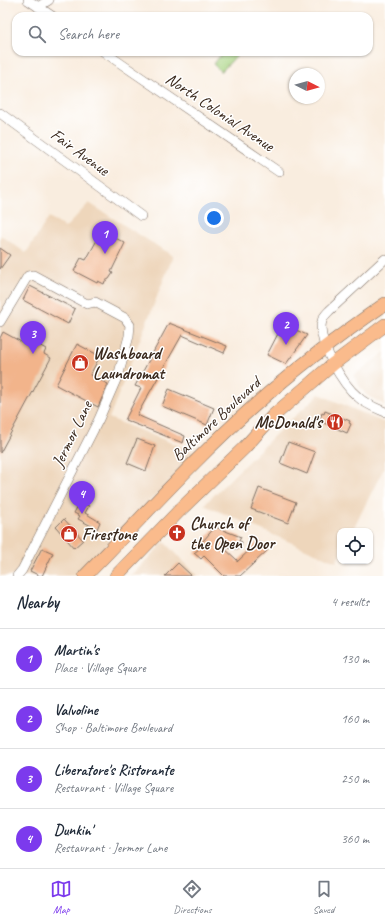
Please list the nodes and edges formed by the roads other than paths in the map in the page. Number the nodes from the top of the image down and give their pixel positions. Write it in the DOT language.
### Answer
graph roads {
  1 [pos="28,0"];
  2 [pos="49,0"];
  3 [pos="38,6"];
  4 [pos="46,12"];
  5 [pos="110,56"];
  6 [pos="0,113"];
  7 [pos="279,172"];
  8 [pos="141,216"];
  9 [pos="385,259"];
  10 [pos="385,304"];
  11 [pos="0,322"];
  12 [pos="385,325"];
  13 [pos="326,347"];
  14 [pos="333,364"];
  15 [pos="385,412"];
  16 [pos="16,576"];
  17 [pos="85,576"];
  18 [pos="116,576"];
  1 -- 3 [label="street"];
  2 -- 3 [label="street"];
  3 -- 4 [label="street"];
  5 -- 7 [label="street, North Colonial Avenue"];
  6 -- 8 [label="street, Fair Avenue"];
  9 -- 13 [label="street"];
  10 -- 13 [label="highway, Baltimore Boulevard"];
  11 -- 16 [label="street, Jermor Lane"];
  12 -- 14 [label="highway"];
  13 -- 14 [label="street"];
  13 -- 17 [label="highway, Baltimore Boulevard"];
  14 -- 15 [label="street"];
  14 -- 18 [label="highway"];
}
